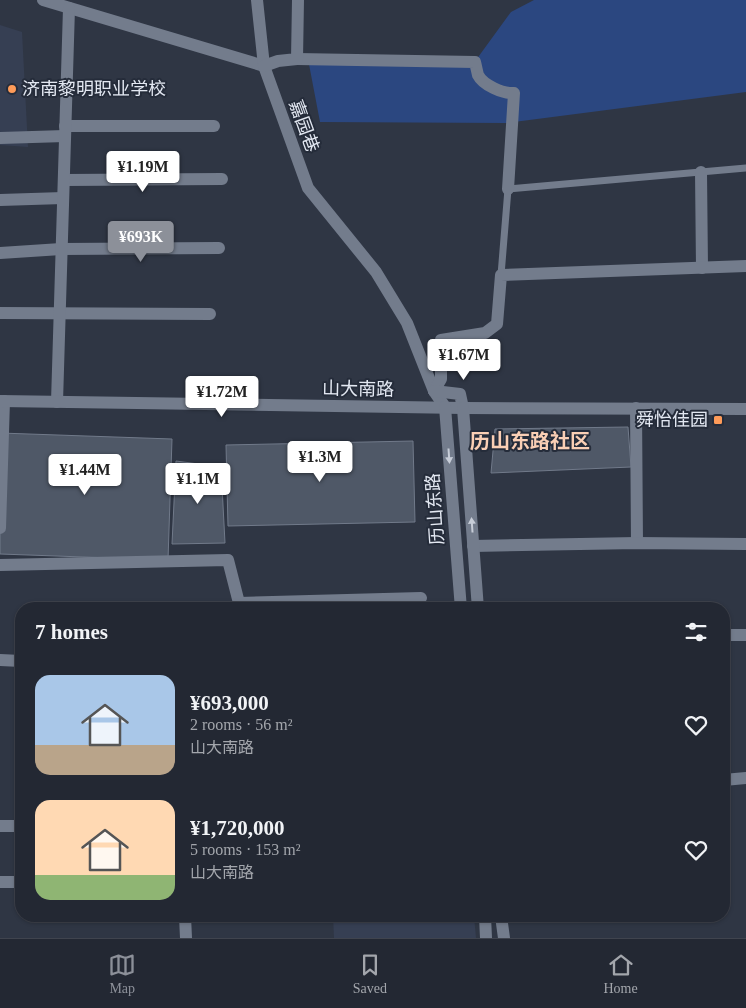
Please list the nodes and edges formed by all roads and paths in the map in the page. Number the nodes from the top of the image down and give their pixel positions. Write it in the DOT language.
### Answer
graph roads {
  1 [pos="42,0"];
  2 [pos="257,0"];
  3 [pos="298,0"];
  4 [pos="69,8"];
  5 [pos="297,59"];
  6 [pos="264,66"];
  7 [pos="214,126"];
  8 [pos="65,131"];
  9 [pos="0,138"];
  10 [pos="746,168"];
  11 [pos="701,172"];
  12 [pos="222,179"];
  13 [pos="64,180"];
  14 [pos="508,189"];
  15 [pos="63,198"];
  16 [pos="0,200"];
  17 [pos="219,248"];
  18 [pos="61,250"];
  19 [pos="0,252"];
  20 [pos="746,266"];
  21 [pos="702,268"];
  22 [pos="502,275"];
  23 [pos="0,313"];
  24 [pos="59,313"];
  25 [pos="210,314"];
  26 [pos="434,391"];
  27 [pos="2,401"];
  28 [pos="57,402"];
  29 [pos="445,407"];
  30 [pos="463,408"];
  31 [pos="636,408"];
  32 [pos="746,409"];
  33 [pos="0,528"];
  34 [pos="638,543"];
  35 [pos="746,544"];
  36 [pos="473,546"];
  37 [pos="0,565"];
  38 [pos="421,598"];
  39 [pos="238,602"];
  40 [pos="330,602"];
  41 [pos="460,602"];
  42 [pos="477,602"];
  43 [pos="730,635"];
  44 [pos="746,635"];
  45 [pos="0,660"];
  46 [pos="15,661"];
  47 [pos="746,778"];
  48 [pos="730,779"];
  49 [pos="0,826"];
  50 [pos="15,826"];
  51 [pos="0,882"];
  52 [pos="15,882"];
  53 [pos="185,922"];
  54 [pos="485,922"];
  55 [pos="502,922"];
  56 [pos="186,938"];
  57 [pos="486,938"];
  58 [pos="504,938"];
  1 -- 4 [label="street"];
  2 -- 6 [label="street, 嘉园巷"];
  3 -- 5 [label="street"];
  4 -- 6 [label="street"];
  4 -- 8 [label="street"];
  5 -- 6 [label="street"];
  5 -- 14 [label="street"];
  6 -- 26 [label="street, 嘉园巷"];
  7 -- 8 [label="street"];
  8 -- 9 [label="street"];
  8 -- 13 [label="street"];
  10 -- 11 [label="lane"];
  11 -- 14 [label="lane"];
  11 -- 21 [label="street"];
  12 -- 13 [label="street"];
  13 -- 15 [label="street"];
  14 -- 22 [label="lane"];
  15 -- 16 [label="street"];
  15 -- 18 [label="street"];
  17 -- 18 [label="street"];
  18 -- 19 [label="street"];
  18 -- 24 [label="street"];
  20 -- 21 [label="street"];
  21 -- 22 [label="street"];
  22 -- 26 [label="street"];
  23 -- 24 [label="street"];
  24 -- 25 [label="street"];
  24 -- 28 [label="street"];
  26 -- 29 [label="street, 嘉园巷"];
  26 -- 30 [label="street"];
  27 -- 28 [label="street, 山大南路"];
  27 -- 33 [label="street"];
  28 -- 29 [label="street, 山大南路"];
  29 -- 30 [label="street, 山大南路"];
  29 -- 41 [label="street, 历山东路, one-way"];
  30 -- 31 [label="street, 山大南路"];
  36 -- 30 [label="street, 历山东路, one-way"];
  31 -- 32 [label="street, 山大南路"];
  31 -- 34 [label="street"];
  34 -- 35 [label="street"];
  34 -- 36 [label="street"];
  36 -- 42 [label="street, 历山东路"];
  37 -- 39 [label="street"];
  38 -- 40 [label="street"];
  43 -- 44 [label="street"];
  45 -- 46 [label="street"];
  47 -- 48 [label="street"];
  49 -- 50 [label="street"];
  51 -- 52 [label="street"];
  53 -- 56 [label="street"];
  54 -- 57 [label="street"];
  55 -- 58 [label="street"];
}
